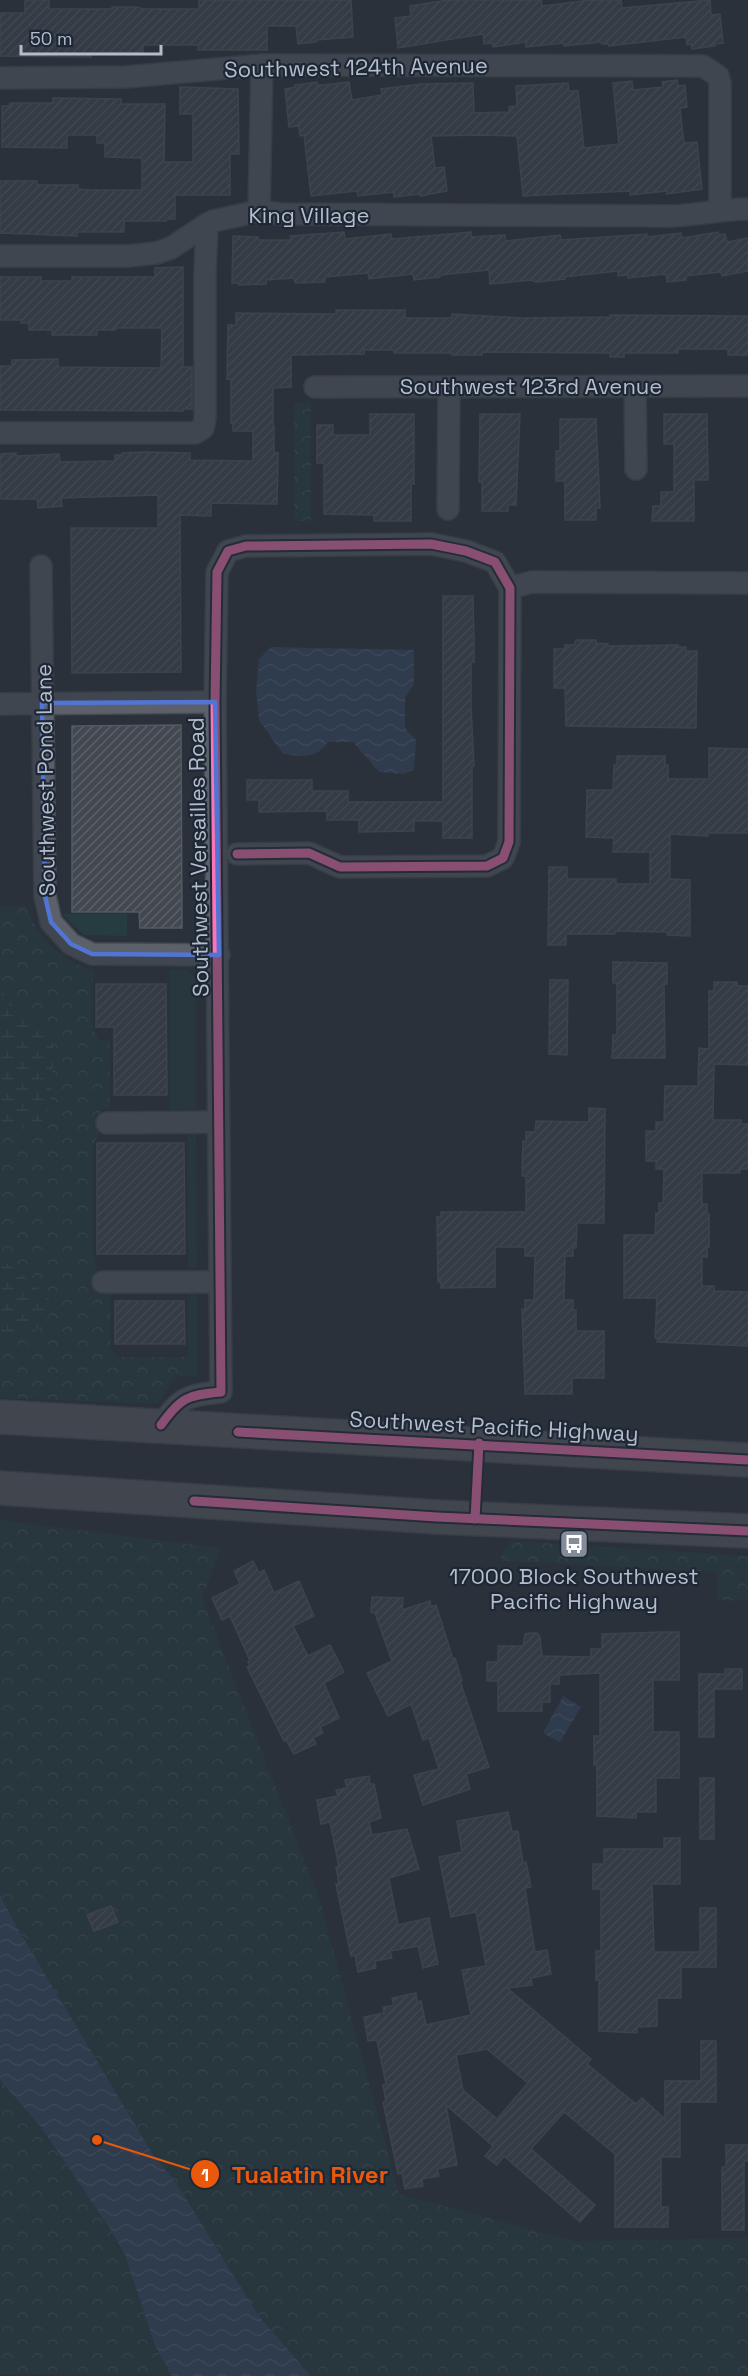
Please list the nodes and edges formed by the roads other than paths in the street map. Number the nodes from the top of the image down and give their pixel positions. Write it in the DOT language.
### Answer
graph roads {
  1 [pos="262,65"];
  2 [pos="0,78"];
  3 [pos="748,208"];
  4 [pos="720,209"];
  5 [pos="259,210"];
  6 [pos="207,224"];
  7 [pos="0,256"];
  8 [pos="635,386"];
  9 [pos="748,386"];
  10 [pos="315,387"];
  11 [pos="449,387"];
  12 [pos="0,433"];
  13 [pos="636,470"];
  14 [pos="448,509"];
  15 [pos="41,566"];
  16 [pos="748,583"];
  17 [pos="510,588"];
  18 [pos="215,702"];
  19 [pos="42,703"];
  20 [pos="0,704"];
  21 [pos="237,854"];
  22 [pos="219,955"];
  23 [pos="219,1122"];
  24 [pos="107,1123"];
  25 [pos="103,1282"];
  26 [pos="219,1282"];
  27 [pos="0,1417"];
  28 [pos="161,1425"];
  29 [pos="748,1460"];
  30 [pos="0,1488"];
  31 [pos="748,1531"];
  1 -- 2 [label="street, Southwest 124th Avenue"];
  1 -- 4 [label="street, Southwest 124th Avenue"];
  1 -- 5 [label="street"];
  3 -- 4 [label="street, King Village"];
  4 -- 5 [label="street, King Village"];
  5 -- 6 [label="street, King Village"];
  6 -- 7 [label="street, King Village"];
  6 -- 12 [label="street"];
  8 -- 9 [label="street, Southwest 123rd Avenue"];
  8 -- 11 [label="street, Southwest 123rd Avenue"];
  8 -- 13 [label="street"];
  10 -- 11 [label="street, Southwest 123rd Avenue"];
  11 -- 14 [label="street"];
  15 -- 19 [label="street, Southwest Pond Lane"];
  16 -- 17 [label="street"];
  17 -- 18 [label="street, Southwest Versailles Road"];
  17 -- 21 [label="street"];
  18 -- 19 [label="street"];
  18 -- 22 [label="street, Southwest Versailles Road"];
  19 -- 20 [label="street"];
  19 -- 22 [label="street, Southwest Pond Lane"];
  22 -- 23 [label="street, Southwest Versailles Road"];
  23 -- 24 [label="street"];
  23 -- 26 [label="street, Southwest Versailles Road"];
  25 -- 26 [label="street"];
  26 -- 28 [label="street, Southwest Versailles Road"];
  27 -- 28 [label="highway, Southwest Pacific Highway"];
  28 -- 29 [label="highway, Southwest Pacific Highway"];
  30 -- 31 [label="highway"];
}
